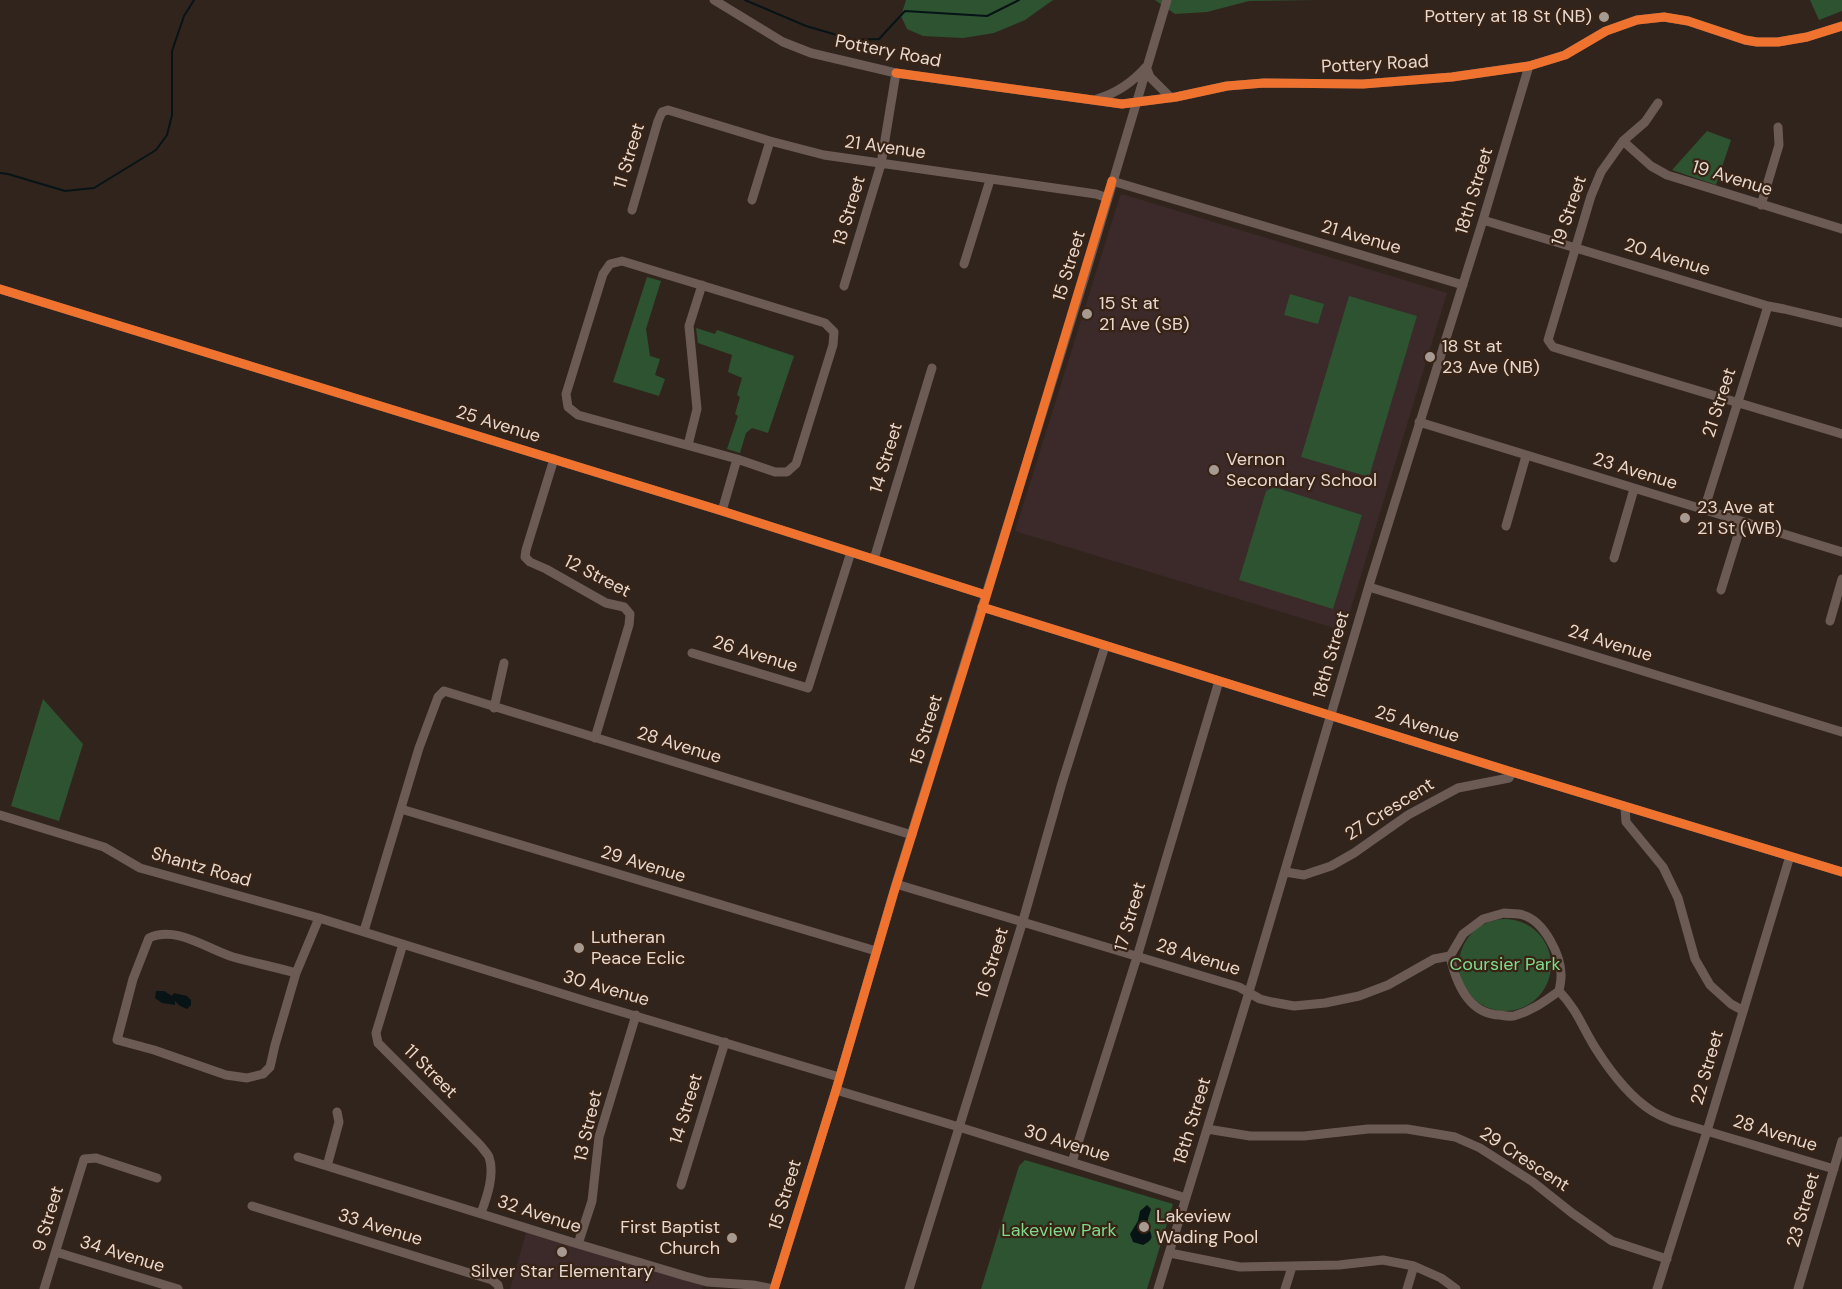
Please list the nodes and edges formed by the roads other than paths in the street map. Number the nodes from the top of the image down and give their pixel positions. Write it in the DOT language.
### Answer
graph roads {
  1 [pos="714,0"];
  2 [pos="1167,0"];
  3 [pos="1842,26"];
  4 [pos="1529,66"];
  5 [pos="1146,67"];
  6 [pos="896,73"];
  7 [pos="1171,98"];
  8 [pos="1095,100"];
  9 [pos="1135,103"];
  10 [pos="1658,103"];
  11 [pos="662,112"];
  12 [pos="1778,127"];
  13 [pos="770,141"];
  14 [pos="1623,141"];
  15 [pos="881,164"];
  16 [pos="990,180"];
  17 [pos="1112,182"];
  18 [pos="1108,198"];
  19 [pos="752,200"];
  20 [pos="1761,205"];
  21 [pos="632,210"];
  22 [pos="1483,220"];
  23 [pos="1842,229"];
  24 [pos="1575,247"];
  25 [pos="964,264"];
  26 [pos="702,285"];
  27 [pos="1463,285"];
  28 [pos="844,286"];
  29 [pos="0,290"];
  30 [pos="1768,306"];
  31 [pos="1842,323"];
  32 [pos="932,368"];
  33 [pos="1738,402"];
  34 [pos="1419,422"];
  35 [pos="1842,434"];
  36 [pos="688,445"];
  37 [pos="1526,456"];
  38 [pos="554,459"];
  39 [pos="737,459"];
  40 [pos="1634,489"];
  41 [pos="1704,510"];
  42 [pos="722,511"];
  43 [pos="1742,522"];
  44 [pos="1506,525"];
  45 [pos="851,552"];
  46 [pos="1842,552"];
  47 [pos="1614,558"];
  48 [pos="874,559"];
  49 [pos="1842,579"];
  50 [pos="1369,587"];
  51 [pos="1721,590"];
  52 [pos="986,594"];
  53 [pos="982,607"];
  54 [pos="1830,621"];
  55 [pos="1105,646"];
  56 [pos="692,653"];
  57 [pos="504,663"];
  58 [pos="1219,681"];
  59 [pos="494,708"];
  60 [pos="1331,716"];
  61 [pos="1842,732"];
  62 [pos="595,738"];
  63 [pos="1512,772"];
  64 [pos="1625,807"];
  65 [pos="401,809"];
  66 [pos="0,815"];
  67 [pos="912,835"];
  68 [pos="1790,856"];
  69 [pos="1285,872"];
  70 [pos="1842,872"];
  71 [pos="896,884"];
  72 [pos="319,918"];
  73 [pos="1022,924"];
  74 [pos="364,931"];
  75 [pos="403,944"];
  76 [pos="876,951"];
  77 [pos="1450,956"];
  78 [pos="1137,957"];
  79 [pos="296,973"];
  80 [pos="1559,991"];
  81 [pos="1249,992"];
  82 [pos="1742,1010"];
  83 [pos="636,1015"];
  84 [pos="725,1042"];
  85 [pos="839,1077"];
  86 [pos="836,1090"];
  87 [pos="337,1112"];
  88 [pos="959,1127"];
  89 [pos="1207,1130"];
  90 [pos="1707,1131"];
  91 [pos="1842,1141"];
  92 [pos="298,1157"];
  93 [pos="1072,1162"];
  94 [pos="327,1166"];
  95 [pos="1834,1169"];
  96 [pos="157,1178"];
  97 [pos="681,1185"];
  98 [pos="1186,1198"];
  99 [pos="252,1206"];
  100 [pos="482,1213"];
  101 [pos="578,1244"];
  102 [pos="56,1252"];
  103 [pos="1170,1253"];
  104 [pos="1667,1259"];
  105 [pos="1414,1266"];
  106 [pos="1292,1267"];
  107 [pos="498,1287"];
  108 [pos="44,1289"];
  109 [pos="178,1289"];
  110 [pos="774,1289"];
  111 [pos="909,1289"];
  112 [pos="1158,1289"];
  113 [pos="1285,1289"];
  114 [pos="1407,1289"];
  115 [pos="1456,1289"];
  116 [pos="1657,1289"];
  117 [pos="1798,1289"];
  1 -- 6 [label="street, Pottery Road"];
  2 -- 5 [label="street, 15 Street"];
  3 -- 4 [label="street, Pottery Road"];
  4 -- 7 [label="street, Pottery Road"];
  4 -- 22 [label="street, 18th Street"];
  5 -- 7 [label="street"];
  5 -- 8 [label="street"];
  5 -- 9 [label="street, 15 Street"];
  6 -- 8 [label="street, Pottery Road"];
  6 -- 15 [label="street, 13 Street"];
  7 -- 9 [label="street, Pottery Road"];
  8 -- 9 [label="street, Pottery Road"];
  9 -- 17 [label="street, 15 Street"];
  10 -- 14 [label="street, 19 Street"];
  11 -- 13 [label="street, 21 Avenue"];
  11 -- 21 [label="street, 11 Street"];
  12 -- 20 [label="street"];
  13 -- 15 [label="street, 21 Avenue"];
  13 -- 19 [label="street"];
  14 -- 20 [label="street, 19 Avenue"];
  14 -- 24 [label="street, 19 Street"];
  15 -- 16 [label="street, 21 Avenue"];
  15 -- 28 [label="street, 13 Street"];
  16 -- 18 [label="street, 21 Avenue"];
  16 -- 25 [label="street"];
  17 -- 18 [label="street, 15 Street"];
  17 -- 27 [label="street, 21 Avenue"];
  18 -- 52 [label="street, 15 Street"];
  20 -- 23 [label="street, 19 Avenue"];
  22 -- 24 [label="street, 20 Avenue"];
  22 -- 27 [label="street, 18th Street"];
  24 -- 30 [label="street, 20 Avenue"];
  24 -- 33 [label="street, 19 Street"];
  26 -- 36 [label="street"];
  26 -- 36 [label="street"];
  26 -- 39 [label="street"];
  27 -- 34 [label="street, 18th Street"];
  29 -- 38 [label="street, 25 Avenue"];
  30 -- 31 [label="street, 20 Avenue"];
  30 -- 33 [label="street, 21 Street"];
  32 -- 48 [label="street, 14 Street"];
  33 -- 35 [label="street"];
  33 -- 41 [label="street, 21 Street"];
  34 -- 37 [label="street, 23 Avenue"];
  34 -- 50 [label="street, 18th Street"];
  36 -- 39 [label="street"];
  37 -- 40 [label="street, 23 Avenue"];
  37 -- 44 [label="street"];
  38 -- 42 [label="street, 25 Avenue"];
  38 -- 62 [label="street, 12 Street"];
  39 -- 42 [label="street"];
  40 -- 41 [label="street, 23 Avenue"];
  40 -- 47 [label="street"];
  41 -- 43 [label="street, 23 Avenue"];
  42 -- 45 [label="street, 25 Avenue"];
  43 -- 46 [label="street, 23 Avenue"];
  43 -- 51 [label="street"];
  45 -- 48 [label="street, 25 Avenue"];
  45 -- 56 [label="street, 26 Avenue"];
  48 -- 52 [label="street, 25 Avenue"];
  49 -- 54 [label="street"];
  50 -- 60 [label="street, 18th Street"];
  50 -- 61 [label="street, 24 Avenue"];
  52 -- 53 [label="street, 15 Street"];
  53 -- 55 [label="street, 25 Avenue"];
  53 -- 67 [label="street, 15 Street"];
  55 -- 58 [label="street, 25 Avenue"];
  55 -- 73 [label="street, 16 Street"];
  57 -- 59 [label="street"];
  58 -- 60 [label="street, 25 Avenue"];
  58 -- 78 [label="street, 17 Street"];
  59 -- 62 [label="street, 28 Avenue"];
  59 -- 65 [label="street, 28 Avenue"];
  60 -- 63 [label="street, 25 Avenue"];
  60 -- 69 [label="street, 18th Street"];
  62 -- 67 [label="street, 28 Avenue"];
  63 -- 64 [label="street, 25 Avenue"];
  63 -- 69 [label="street, 27 Crescent"];
  64 -- 68 [label="street, 25 Avenue"];
  64 -- 82 [label="street"];
  65 -- 74 [label="street"];
  65 -- 76 [label="street, 29 Avenue"];
  66 -- 72 [label="street, Shantz Road"];
  67 -- 71 [label="street, 15 Street"];
  68 -- 70 [label="street, 25 Avenue"];
  68 -- 82 [label="street, 22 Street"];
  69 -- 81 [label="street, 18th Street"];
  71 -- 73 [label="street, 28 Avenue"];
  71 -- 76 [label="street, 15 Street"];
  72 -- 74 [label="street, Shantz Road"];
  72 -- 79 [label="street"];
  73 -- 78 [label="street, 28 Avenue"];
  73 -- 88 [label="street, 16 Street"];
  74 -- 75 [label="street, 30 Avenue"];
  75 -- 83 [label="street, 30 Avenue"];
  75 -- 100 [label="street, 11 Street"];
  76 -- 85 [label="street, 15 Street"];
  77 -- 80 [label="street"];
  77 -- 80 [label="street"];
  77 -- 81 [label="street, 28 Avenue"];
  78 -- 81 [label="street, 28 Avenue"];
  78 -- 93 [label="street, 17 Street"];
  79 -- 79 [label="street"];
  80 -- 90 [label="street, 28 Avenue"];
  81 -- 89 [label="street, 18th Street"];
  82 -- 90 [label="street, 22 Street"];
  83 -- 84 [label="street, 30 Avenue"];
  83 -- 101 [label="street, 13 Street"];
  84 -- 85 [label="street, 30 Avenue"];
  84 -- 97 [label="street, 14 Street"];
  85 -- 86 [label="street, 15 Street"];
  86 -- 88 [label="street, 30 Avenue"];
  86 -- 110 [label="street, 15 Street"];
  87 -- 94 [label="street"];
  88 -- 93 [label="street, 30 Avenue"];
  88 -- 111 [label="street, 16 Street"];
  89 -- 98 [label="street, 18th Street"];
  89 -- 104 [label="street, 29 Crescent"];
  90 -- 95 [label="street, 28 Avenue"];
  90 -- 104 [label="street, 22 Street"];
  91 -- 95 [label="street, 23 Street"];
  92 -- 94 [label="street, 32 Avenue"];
  93 -- 98 [label="street, 30 Avenue"];
  94 -- 100 [label="street, 32 Avenue"];
  95 -- 117 [label="street, 23 Street"];
  96 -- 102 [label="street, 9 Street"];
  98 -- 103 [label="street, 18th Street"];
  99 -- 107 [label="street, 33 Avenue"];
  100 -- 101 [label="street, 32 Avenue"];
  101 -- 110 [label="street, 32 Avenue"];
  102 -- 108 [label="street, 9 Street"];
  102 -- 109 [label="street, 34 Avenue"];
  103 -- 106 [label="street"];
  103 -- 112 [label="street, 18th Street"];
  104 -- 116 [label="street, 22 Street"];
  105 -- 106 [label="street"];
  105 -- 114 [label="street"];
  105 -- 115 [label="street"];
  106 -- 113 [label="street"];
}
